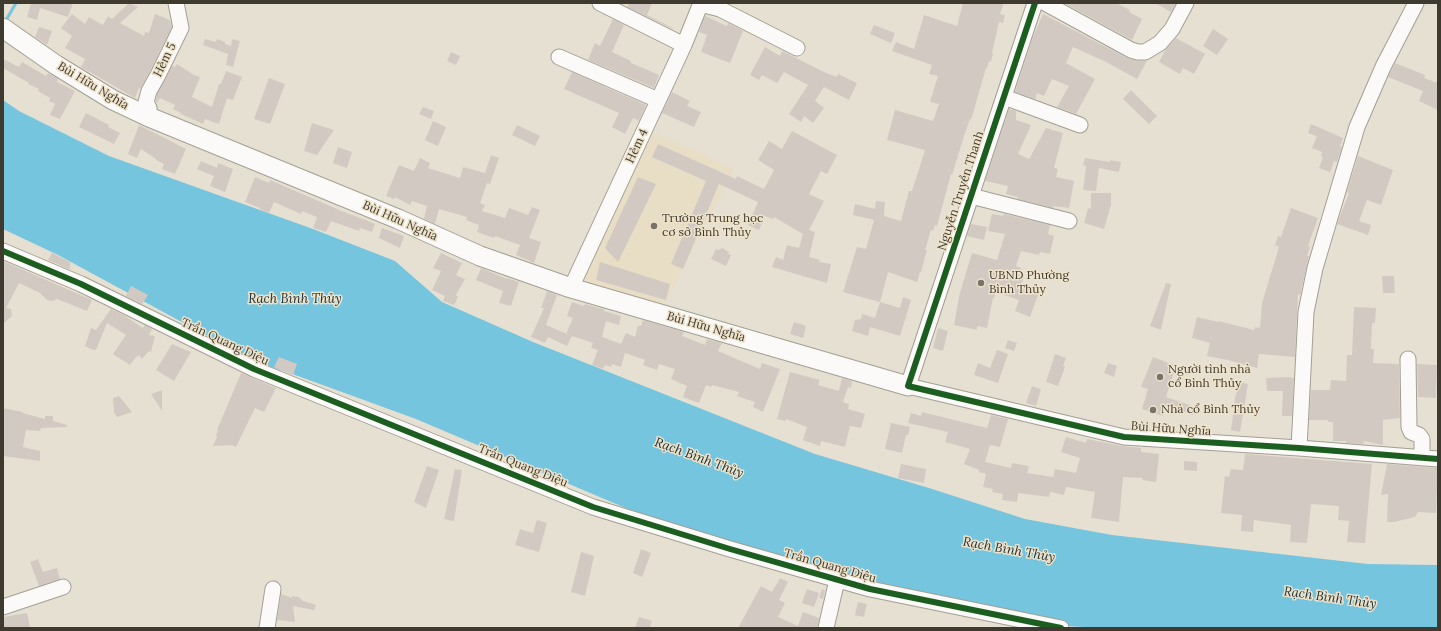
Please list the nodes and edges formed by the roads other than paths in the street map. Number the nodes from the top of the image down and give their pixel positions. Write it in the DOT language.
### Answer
graph roads {
  1 [pos="176,3"];
  2 [pos="600,3"];
  3 [pos="1035,3"];
  4 [pos="1045,3"];
  5 [pos="1186,3"];
  6 [pos="1416,3"];
  7 [pos="700,4"];
  8 [pos="3,28"];
  9 [pos="684,45"];
  10 [pos="797,48"];
  11 [pos="559,57"];
  12 [pos="1004,97"];
  13 [pos="658,100"];
  14 [pos="149,117"];
  15 [pos="1080,124"];
  16 [pos="971,196"];
  17 [pos="1069,221"];
  18 [pos="3,251"];
  19 [pos="571,288"];
  20 [pos="1408,359"];
  21 [pos="908,386"];
  22 [pos="1299,448"];
  23 [pos="1422,458"];
  24 [pos="1438,459"];
  25 [pos="837,580"];
  26 [pos="63,587"];
  27 [pos="273,589"];
  28 [pos="3,607"];
  29 [pos="267,628"];
  30 [pos="826,628"];
  31 [pos="1061,628"];
  1 -- 14 [label="street, Hẻm 5"];
  2 -- 9 [label="street"];
  3 -- 12 [label="street, Nguyễn Truyền Thanh"];
  4 -- 5 [label="street"];
  6 -- 22 [label="street"];
  7 -- 9 [label="street, Hẻm 4"];
  7 -- 10 [label="street"];
  8 -- 14 [label="main road, Bùi Hữu Nghĩa"];
  9 -- 13 [label="street, Hẻm 4"];
  11 -- 13 [label="street"];
  12 -- 15 [label="street"];
  12 -- 16 [label="street, Nguyễn Truyền Thanh"];
  13 -- 19 [label="street, Hẻm 4"];
  14 -- 19 [label="main road, Bùi Hữu Nghĩa"];
  16 -- 17 [label="street"];
  16 -- 21 [label="street, Nguyễn Truyền Thanh"];
  18 -- 25 [label="street, Trần Quang Diệu"];
  19 -- 21 [label="main road, Bùi Hữu Nghĩa"];
  20 -- 23 [label="street"];
  21 -- 22 [label="street, Bùi Hữu Nghĩa"];
  22 -- 23 [label="street, Bùi Hữu Nghĩa"];
  23 -- 24 [label="street, Bùi Hữu Nghĩa"];
  25 -- 30 [label="street"];
  25 -- 31 [label="street, Trần Quang Diệu"];
  26 -- 28 [label="street"];
  27 -- 29 [label="street"];
}
